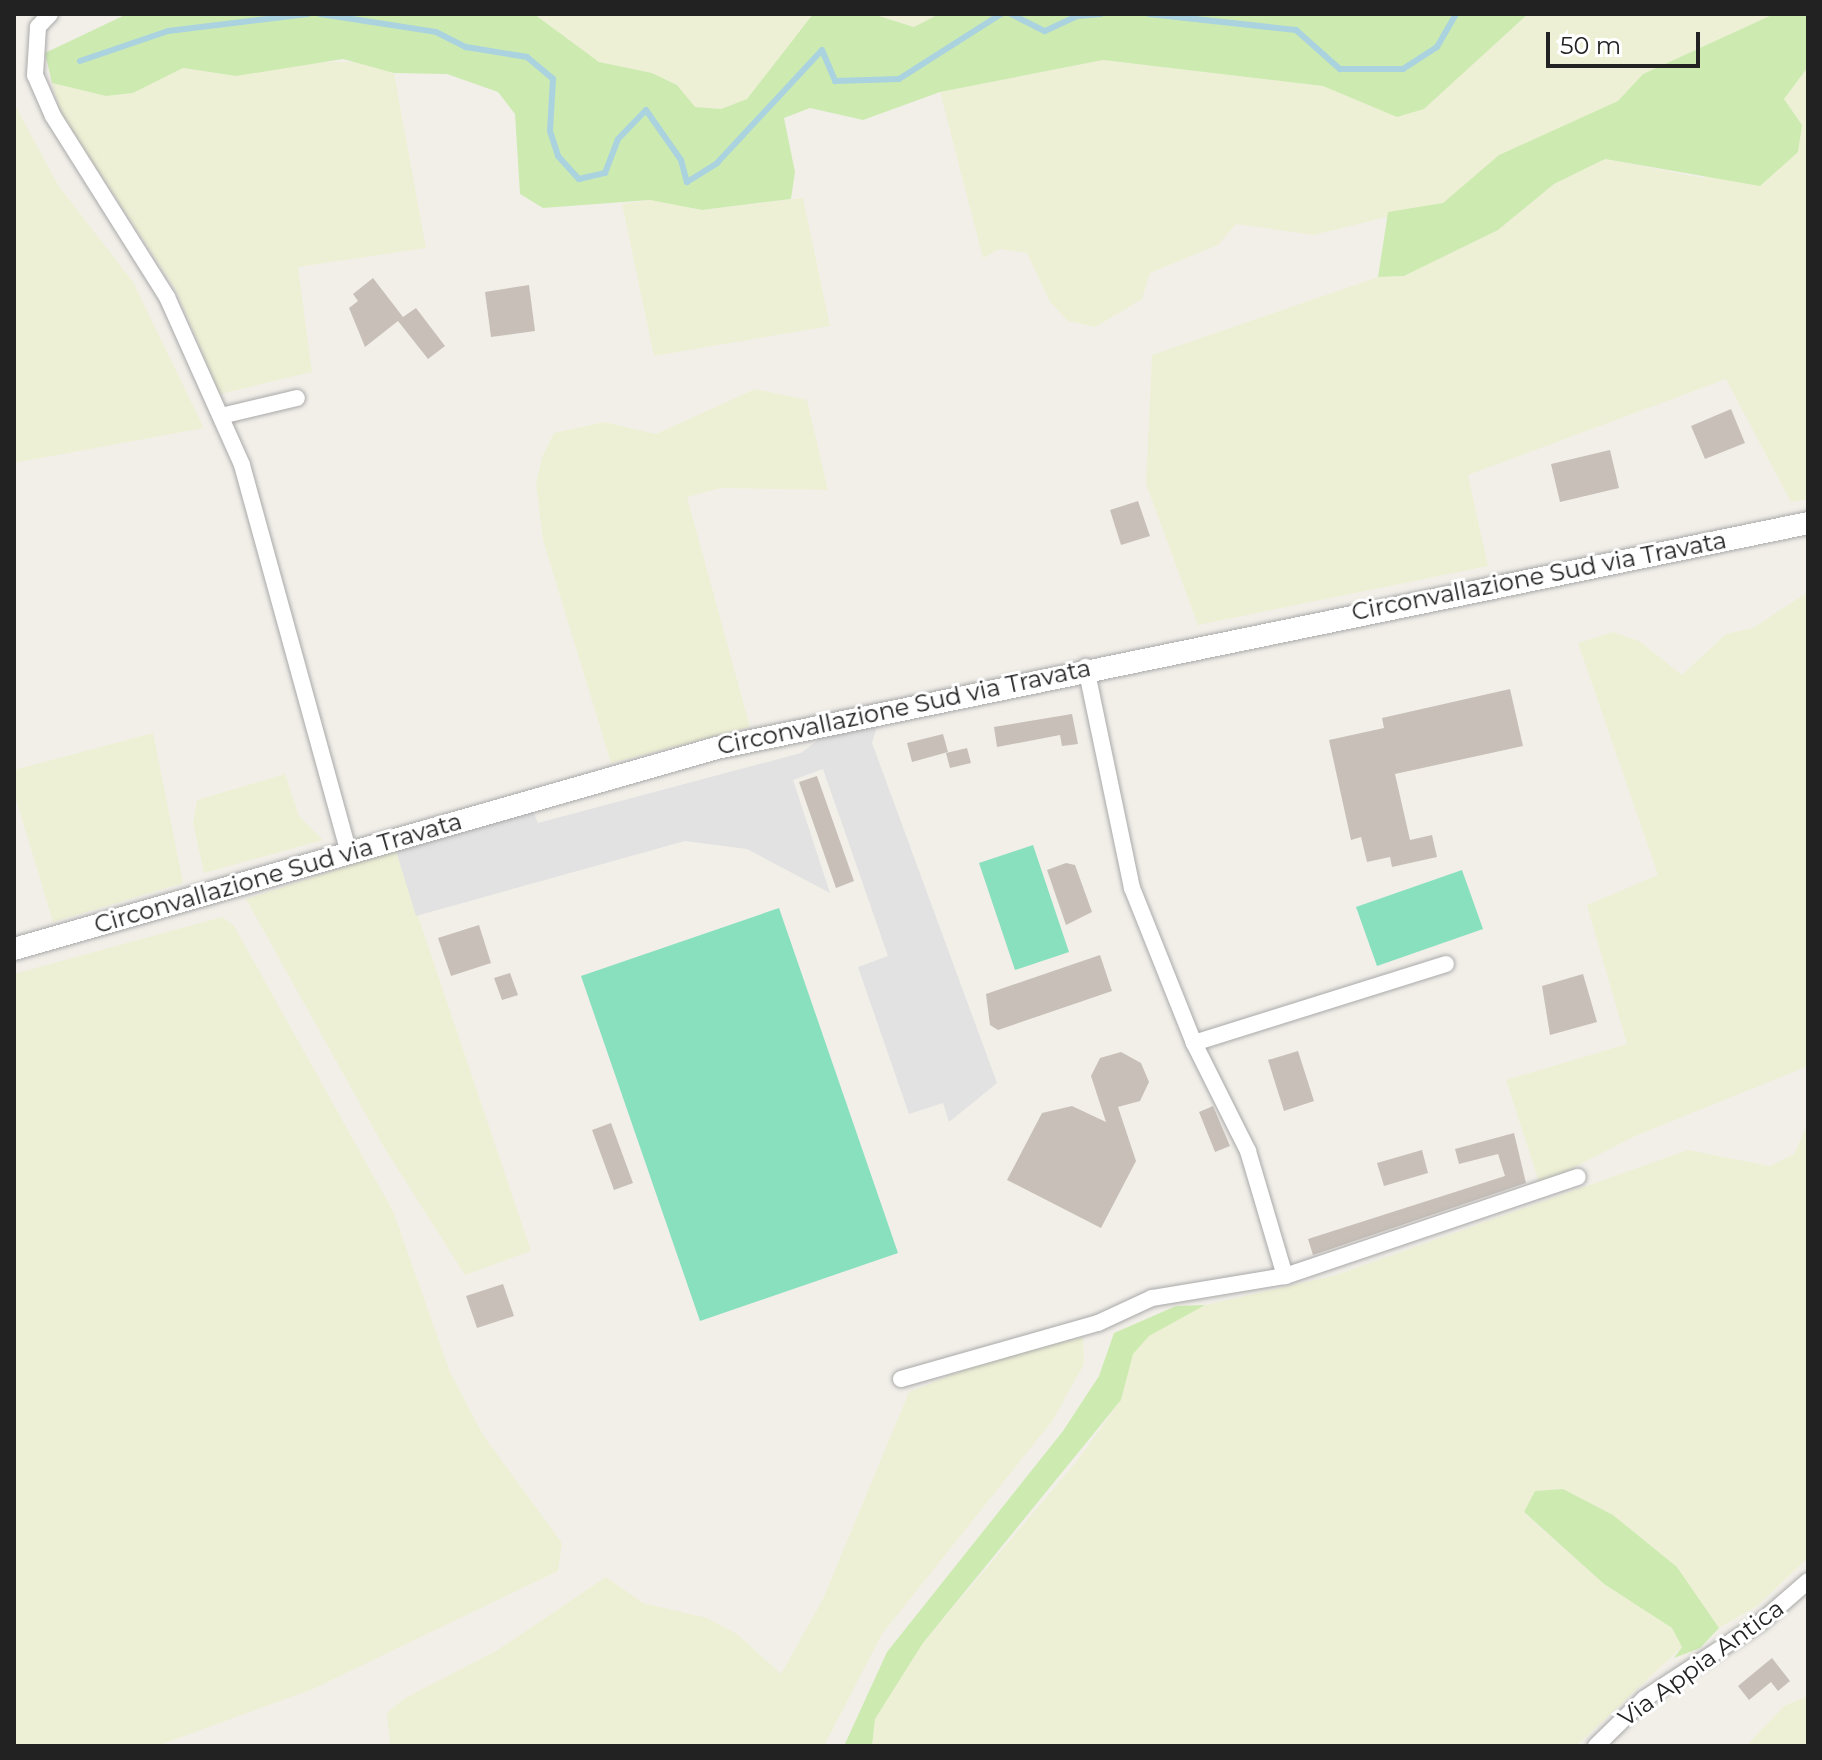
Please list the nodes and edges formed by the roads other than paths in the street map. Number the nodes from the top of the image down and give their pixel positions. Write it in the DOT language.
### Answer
graph roads {
  1 [pos="50,14"];
  2 [pos="297,398"];
  3 [pos="221,416"];
  4 [pos="1808,523"];
  5 [pos="1086,667"];
  6 [pos="349,854"];
  7 [pos="14,949"];
  8 [pos="1446,964"];
  9 [pos="1194,1043"];
  10 [pos="1578,1177"];
  11 [pos="1285,1276"];
  12 [pos="901,1379"];
  13 [pos="1808,1581"];
  14 [pos="1596,1746"];
  1 -- 3 [label="street"];
  2 -- 3 [label="street"];
  3 -- 6 [label="street"];
  4 -- 5 [label="street, Circonvallazione Sud via Travata"];
  5 -- 6 [label="street, Circonvallazione Sud via Travata"];
  5 -- 9 [label="street"];
  6 -- 7 [label="street, Circonvallazione Sud via Travata"];
  8 -- 9 [label="street"];
  9 -- 11 [label="street"];
  10 -- 11 [label="street"];
  11 -- 12 [label="street"];
  13 -- 14 [label="street, Via Appia Antica"];
}
